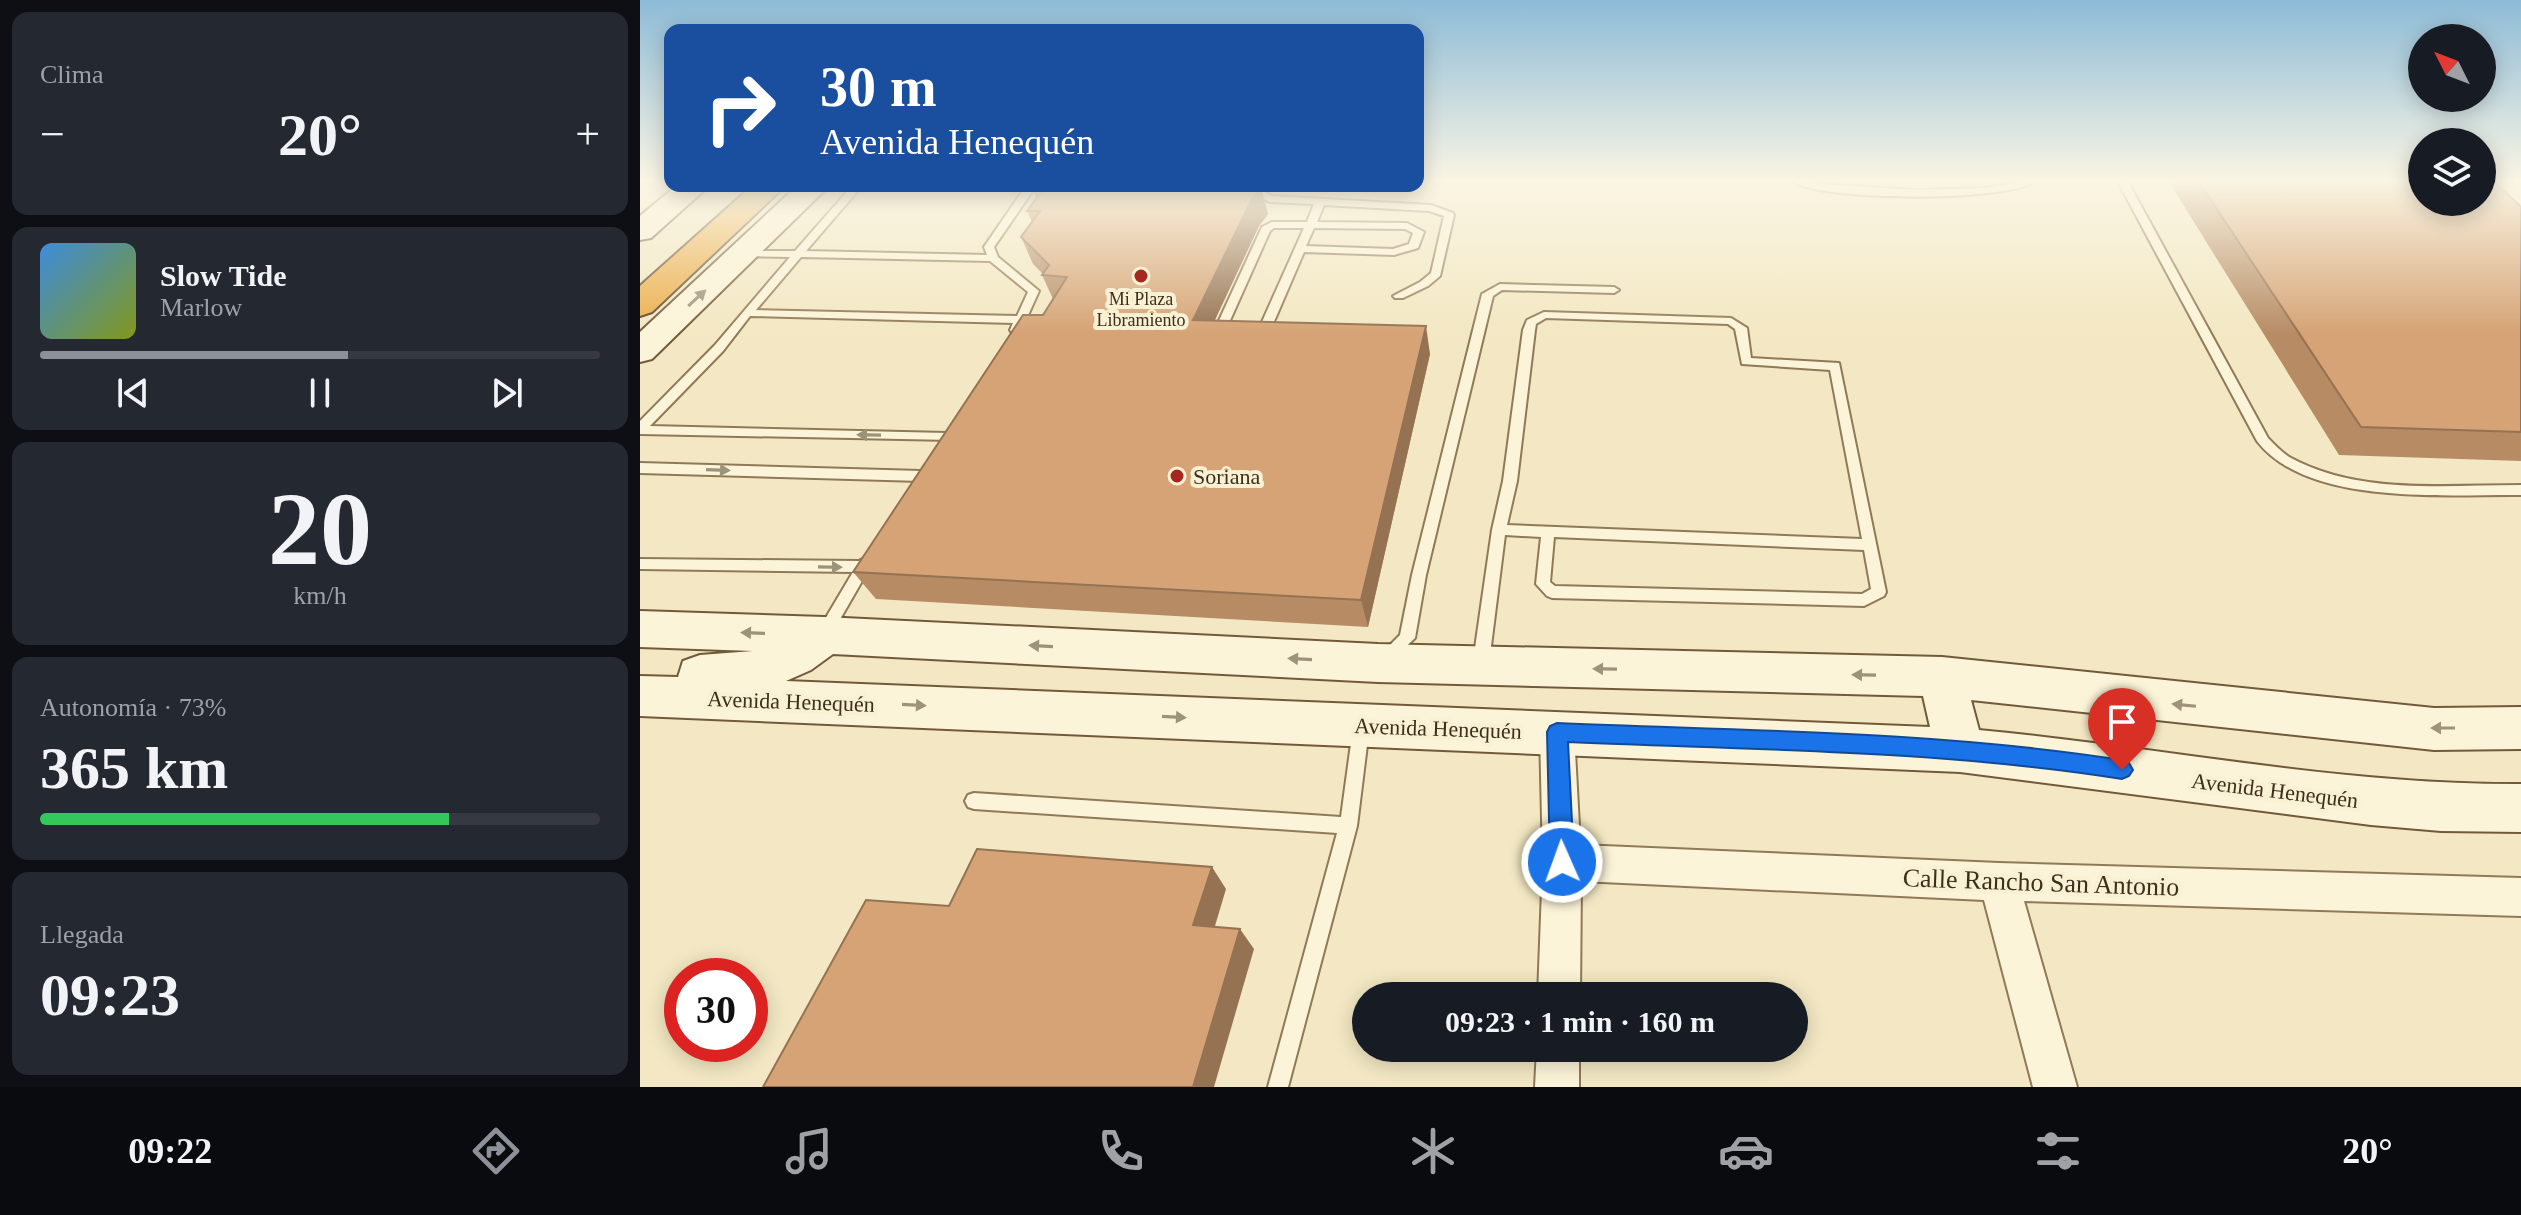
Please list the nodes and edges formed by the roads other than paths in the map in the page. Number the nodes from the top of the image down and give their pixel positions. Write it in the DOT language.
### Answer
graph roads {
  1 [pos="676,233"];
  2 [pos="719,233"];
  3 [pos="766,233"];
  4 [pos="815,233"];
  5 [pos="999,233"];
  6 [pos="1264,233"];
  7 [pos="1308,233"];
  8 [pos="1419,233"];
  9 [pos="1445,233"];
  10 [pos="2150,233"];
  11 [pos="1301,249"];
  12 [pos="745,253"];
  13 [pos="796,254"];
  14 [pos="993,258"];
  15 [pos="640,264"];
  16 [pos="1614,290"];
  17 [pos="1399,296"];
  18 [pos="640,305"];
  19 [pos="747,313"];
  20 [pos="1022,320"];
  21 [pos="1008,346"];
  22 [pos="640,351"];
  23 [pos="640,430"];
  24 [pos="938,450"];
  25 [pos="930,463"];
  26 [pos="640,468"];
  27 [pos="2521,490"];
  28 [pos="1499,530"];
  29 [pos="1548,532"];
  30 [pos="1869,545"];
  31 [pos="875,546"];
  32 [pos="640,564"];
  33 [pos="863,567"];
  34 [pos="640,629"];
  35 [pos="824,635"];
  36 [pos="1378,663"];
  37 [pos="1480,666"];
  38 [pos="1942,677"];
  39 [pos="640,682"];
  40 [pos="640,696"];
  41 [pos="1362,725"];
  42 [pos="2521,728"];
  43 [pos="1557,732"];
  44 [pos="1960,750"];
  45 [pos="974,801"];
  46 [pos="2521,808"];
  47 [pos="1348,826"];
  48 [pos="1562,862"];
  49 [pos="1999,882"];
  50 [pos="2521,897"];
  51 [pos="1559,982"];
  52 [pos="1558,1062"];
  53 [pos="1278,1087"];
  54 [pos="1557,1087"];
  55 [pos="2055,1087"];
  1 -- 15 [label="highway"];
  2 -- 18 [label="highway"];
  3 -- 12 [label="main road"];
  4 -- 13 [label="lane"];
  5 -- 14 [label="lane"];
  6 -- 11 [label="lane"];
  7 -- 11 [label="lane"];
  8 -- 11 [label="lane"];
  9 -- 17 [label="lane"];
  10 -- 27 [label="lane"];
  12 -- 13 [label="lane"];
  22 -- 12 [label="main road, one-way"];
  13 -- 14 [label="lane"];
  13 -- 19 [label="lane"];
  14 -- 20 [label="lane"];
  16 -- 36 [label="lane"];
  19 -- 20 [label="lane"];
  19 -- 23 [label="lane"];
  20 -- 21 [label="lane"];
  24 -- 23 [label="lane, one-way"];
  26 -- 25 [label="lane, one-way"];
  28 -- 29 [label="lane"];
  28 -- 30 [label="lane"];
  28 -- 37 [label="lane"];
  29 -- 30 [label="lane"];
  29 -- 30 [label="lane"];
  31 -- 33 [label="lane"];
  32 -- 33 [label="lane, one-way"];
  33 -- 35 [label="lane"];
  35 -- 34 [label="main road, one-way"];
  36 -- 35 [label="main road, one-way"];
  35 -- 39 [label="main road"];
  36 -- 37 [label="main road"];
  36 -- 41 [label="main road"];
  38 -- 37 [label="main road, one-way"];
  42 -- 38 [label="main road, one-way"];
  38 -- 44 [label="main road"];
  40 -- 41 [label="main road, Avenida Henequén, one-way"];
  41 -- 43 [label="main road, Avenida Henequén"];
  41 -- 47 [label="lane"];
  43 -- 44 [label="main road, Avenida Henequén"];
  43 -- 48 [label="street"];
  44 -- 46 [label="main road, Avenida Henequén"];
  45 -- 47 [label="lane"];
  47 -- 53 [label="lane"];
  48 -- 49 [label="street, Calle Rancho San Antonio"];
  48 -- 51 [label="street"];
  49 -- 50 [label="street, Calle Rancho San Antonio"];
  49 -- 55 [label="street"];
  52 -- 54 [label="street"];
}
